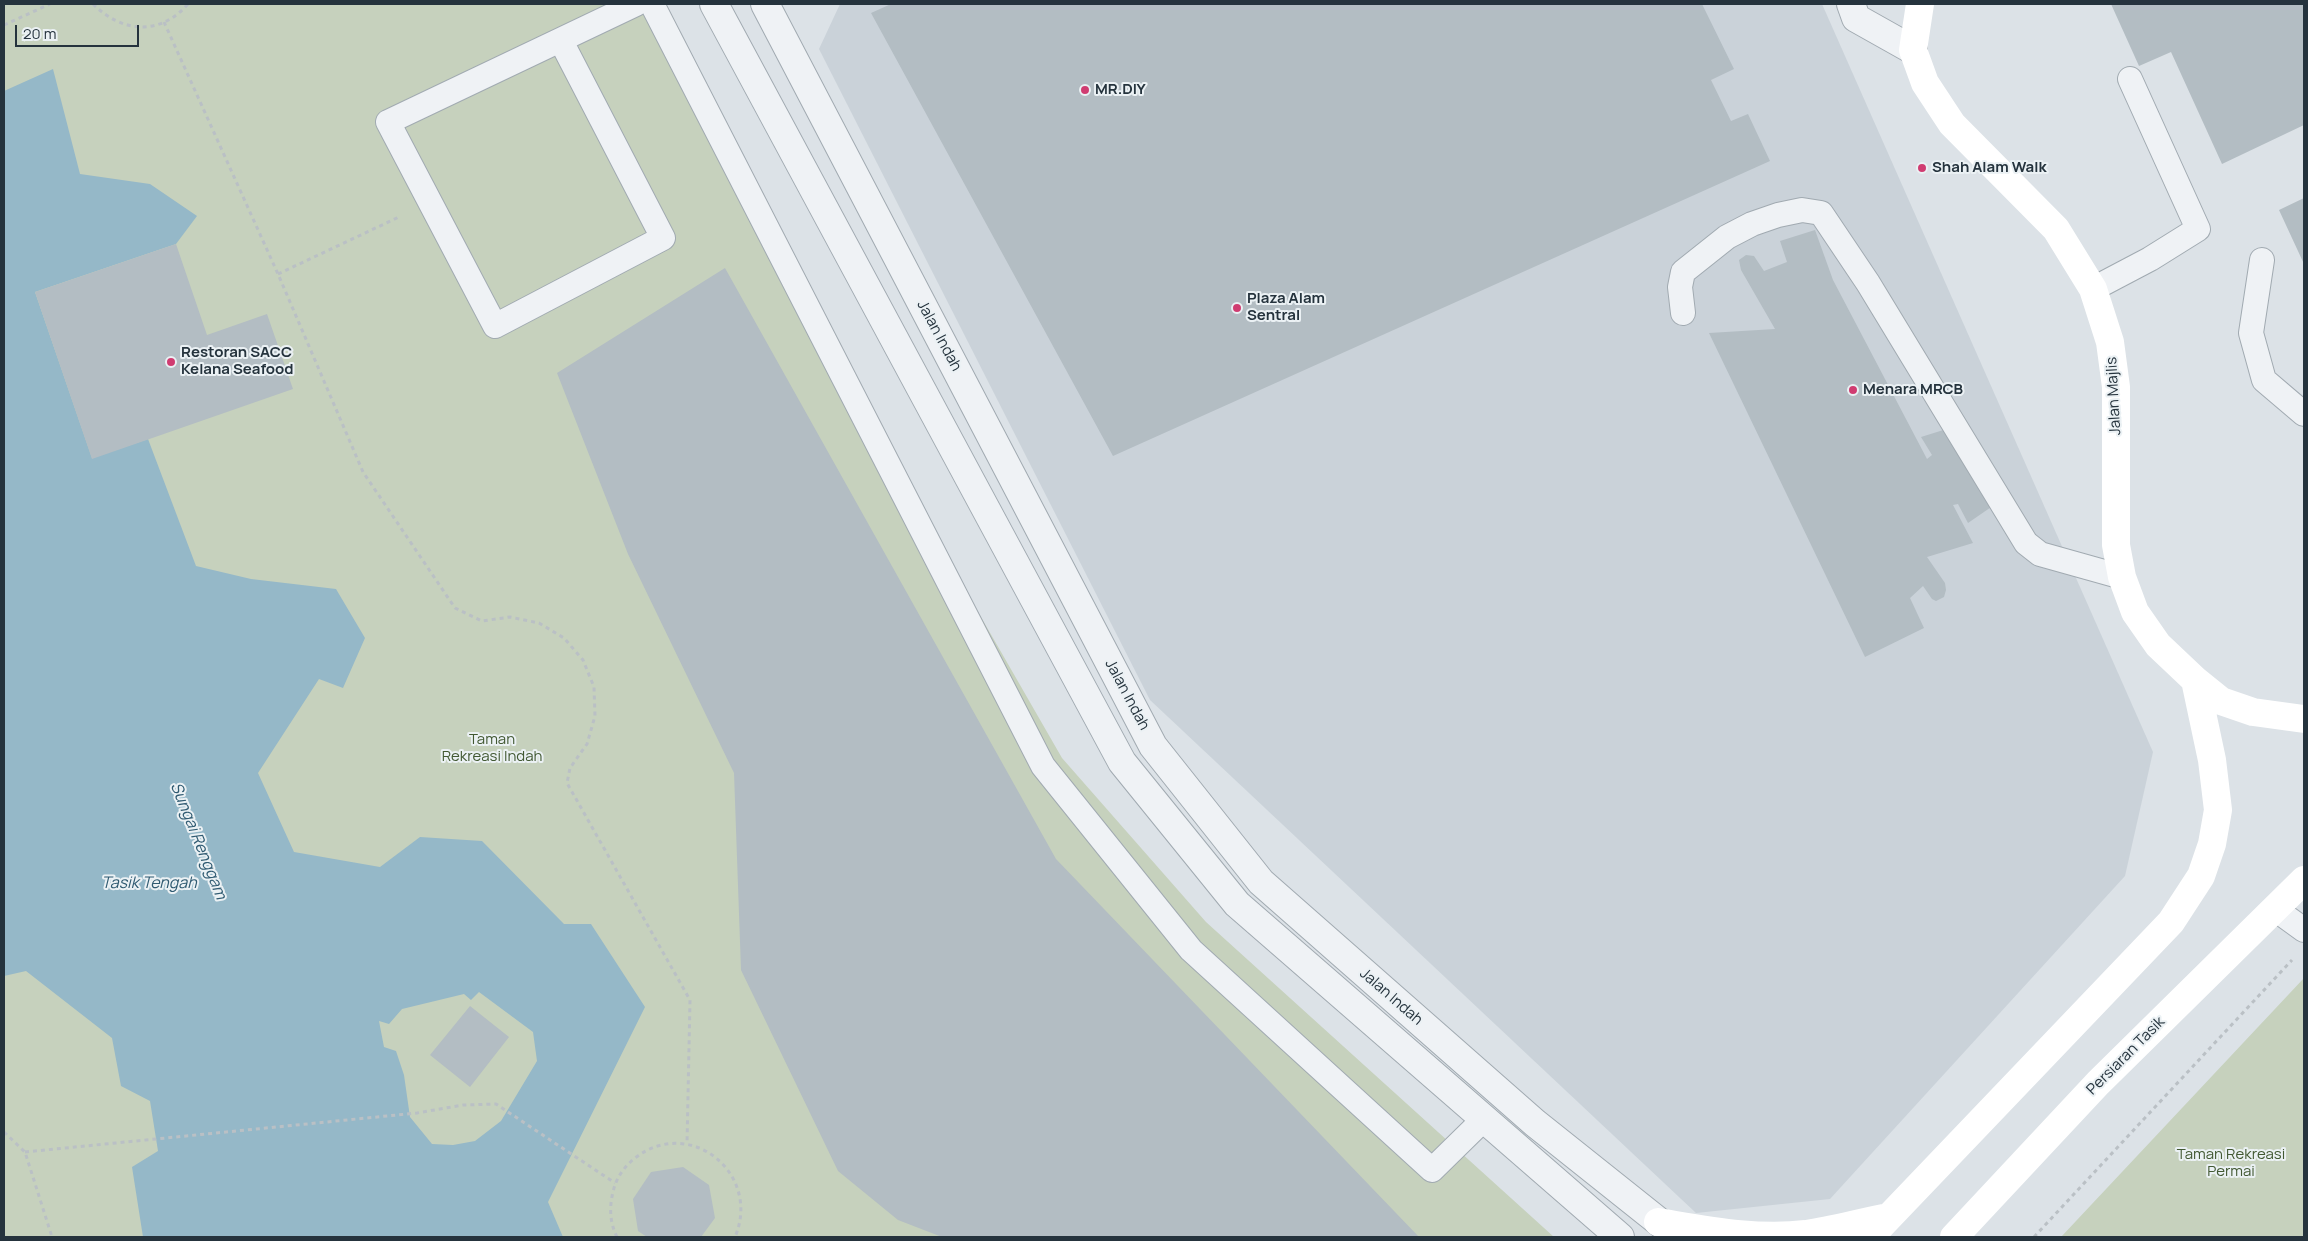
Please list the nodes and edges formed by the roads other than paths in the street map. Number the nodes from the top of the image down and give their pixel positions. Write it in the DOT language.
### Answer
graph roads {
  1 [pos="636,4"];
  2 [pos="652,4"];
  3 [pos="714,4"];
  4 [pos="765,4"];
  5 [pos="1920,4"];
  6 [pos="1850,9"];
  7 [pos="561,41"];
  8 [pos="1913,50"];
  9 [pos="2130,80"];
  10 [pos="2262,260"];
  11 [pos="2093,289"];
  12 [pos="1683,313"];
  13 [pos="2304,414"];
  14 [pos="2122,577"];
  15 [pos="2195,680"];
  16 [pos="2304,719"];
  17 [pos="2304,880"];
  18 [pos="2275,909"];
  19 [pos="2304,930"];
  20 [pos="1484,1119"];
  21 [pos="1889,1217"];
  22 [pos="1668,1229"];
  23 [pos="1620,1237"];
  24 [pos="1870,1237"];
  25 [pos="1954,1237"];
  1 -- 7 [label="lane"];
  2 -- 20 [label="lane"];
  3 -- 20 [label="street, Jalan Indah"];
  4 -- 22 [label="street, Jalan Indah"];
  5 -- 8 [label="main road, Jalan Majlis"];
  6 -- 8 [label="street"];
  7 -- 7 [label="lane"];
  8 -- 11 [label="main road, Jalan Majlis"];
  9 -- 11 [label="lane"];
  10 -- 13 [label="lane"];
  11 -- 14 [label="main road, Jalan Majlis"];
  12 -- 14 [label="lane"];
  14 -- 15 [label="main road, Jalan Majlis"];
  15 -- 16 [label="main road, Jalan Majlis"];
  15 -- 21 [label="main road"];
  17 -- 18 [label="main road, Persiaran Tasik"];
  18 -- 19 [label="lane"];
  18 -- 25 [label="main road, Persiaran Tasik"];
  20 -- 23 [label="street, Jalan Indah"];
  21 -- 22 [label="main road"];
  21 -- 24 [label="main road"];
}
